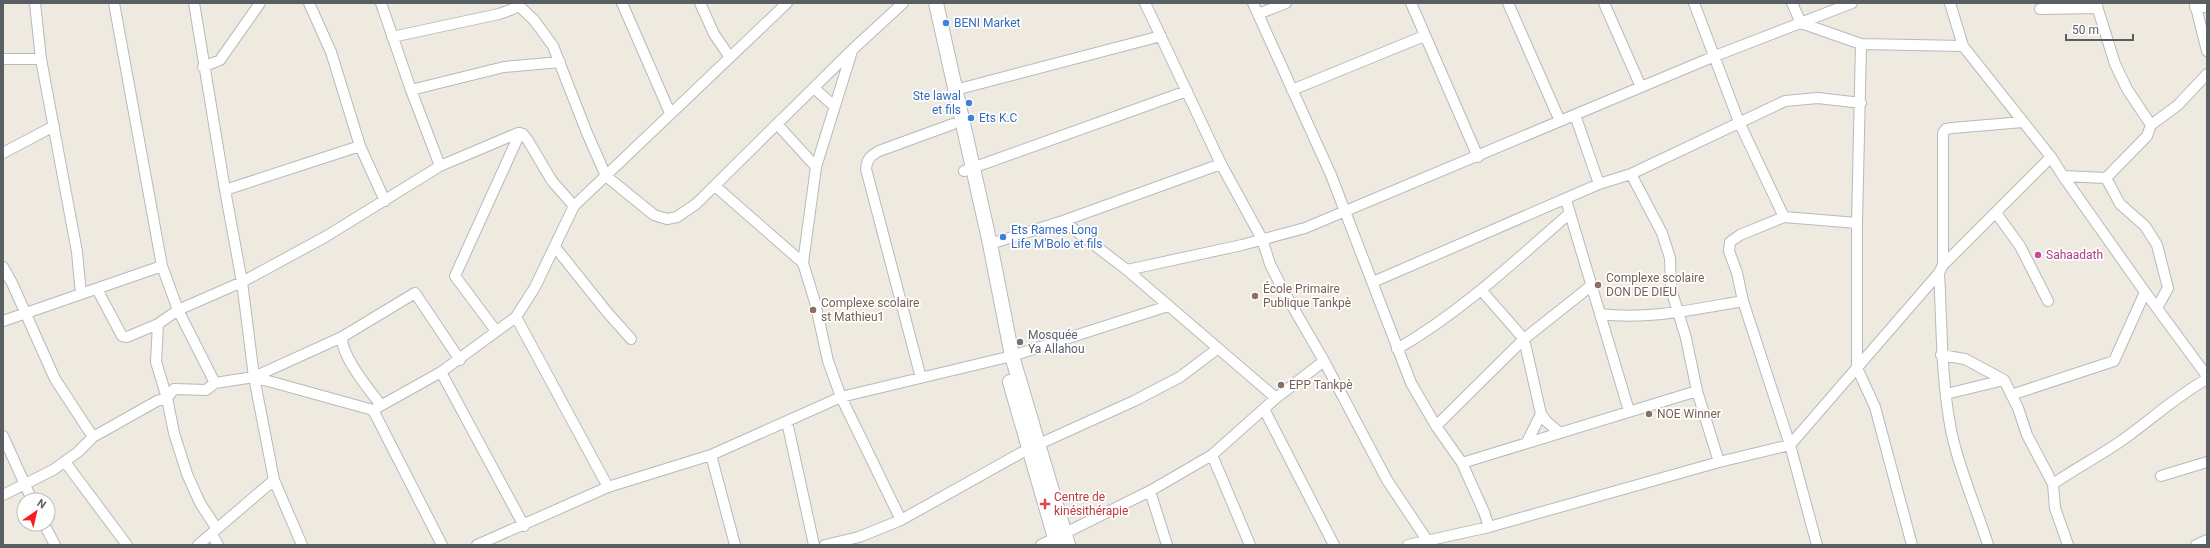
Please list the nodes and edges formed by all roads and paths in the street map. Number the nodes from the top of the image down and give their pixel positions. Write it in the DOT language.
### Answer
graph roads {
  1 [pos="35,3"];
  2 [pos="114,3"];
  3 [pos="194,3"];
  4 [pos="260,3"];
  5 [pos="309,3"];
  6 [pos="381,3"];
  7 [pos="622,3"];
  8 [pos="700,3"];
  9 [pos="787,3"];
  10 [pos="903,3"];
  11 [pos="927,3"];
  12 [pos="936,3"];
  13 [pos="1145,3"];
  14 [pos="1254,3"];
  15 [pos="1286,3"];
  16 [pos="1411,3"];
  17 [pos="1508,3"];
  18 [pos="1604,3"];
  19 [pos="1694,3"];
  20 [pos="1792,3"];
  21 [pos="1852,3"];
  22 [pos="1950,3"];
  23 [pos="518,4"];
  24 [pos="2096,5"];
  25 [pos="2195,5"];
  26 [pos="2207,7"];
  27 [pos="2040,9"];
  28 [pos="1258,14"];
  29 [pos="1801,23"];
  30 [pos="1161,36"];
  31 [pos="1424,36"];
  32 [pos="392,37"];
  33 [pos="1861,44"];
  34 [pos="1963,46"];
  35 [pos="852,50"];
  36 [pos="2207,51"];
  37 [pos="730,56"];
  38 [pos="1715,56"];
  39 [pos="3,58"];
  40 [pos="41,59"];
  41 [pos="560,62"];
  42 [pos="203,67"];
  43 [pos="2207,74"];
  44 [pos="1641,87"];
  45 [pos="814,88"];
  46 [pos="410,90"];
  47 [pos="955,90"];
  48 [pos="1292,90"];
  49 [pos="1187,91"];
  50 [pos="1861,103"];
  51 [pos="834,106"];
  52 [pos="670,113"];
  53 [pos="1575,115"];
  54 [pos="1560,121"];
  55 [pos="1740,122"];
  56 [pos="2023,122"];
  57 [pos="777,124"];
  58 [pos="954,124"];
  59 [pos="2151,124"];
  60 [pos="54,126"];
  61 [pos="520,133"];
  62 [pos="360,146"];
  63 [pos="3,153"];
  64 [pos="1478,157"];
  65 [pos="2051,157"];
  66 [pos="1221,164"];
  67 [pos="440,166"];
  68 [pos="816,167"];
  69 [pos="969,170"];
  70 [pos="1631,174"];
  71 [pos="606,176"];
  72 [pos="2063,176"];
  73 [pos="2106,178"];
  74 [pos="1600,184"];
  75 [pos="715,186"];
  76 [pos="225,190"];
  77 [pos="1566,200"];
  78 [pos="385,201"];
  79 [pos="574,206"];
  80 [pos="1345,211"];
  81 [pos="1570,213"];
  82 [pos="1996,213"];
  83 [pos="1784,217"];
  84 [pos="1062,221"];
  85 [pos="1857,223"];
  86 [pos="1262,239"];
  87 [pos="990,244"];
  88 [pos="555,247"];
  89 [pos="803,263"];
  90 [pos="162,266"];
  91 [pos="3,267"];
  92 [pos="1941,269"];
  93 [pos="1127,270"];
  94 [pos="242,282"];
  95 [pos="1373,282"];
  96 [pos="1592,285"];
  97 [pos="97,289"];
  98 [pos="1481,290"];
  99 [pos="2145,292"];
  100 [pos="80,294"];
  101 [pos="2048,301"];
  102 [pos="1743,302"];
  103 [pos="1168,306"];
  104 [pos="2157,308"];
  105 [pos="178,310"];
  106 [pos="1679,312"];
  107 [pos="26,314"];
  108 [pos="1600,314"];
  109 [pos="516,317"];
  110 [pos="3,321"];
  111 [pos="158,324"];
  112 [pos="496,331"];
  113 [pos="342,337"];
  114 [pos="631,338"];
  115 [pos="1524,339"];
  116 [pos="1217,349"];
  117 [pos="1397,349"];
  118 [pos="1941,355"];
  119 [pos="1008,357"];
  120 [pos="460,360"];
  121 [pos="1324,361"];
  122 [pos="1857,368"];
  123 [pos="441,372"];
  124 [pos="254,377"];
  125 [pos="2207,377"];
  126 [pos="921,378"];
  127 [pos="2004,380"];
  128 [pos="215,383"];
  129 [pos="1697,391"];
  130 [pos="1946,394"];
  131 [pos="2011,395"];
  132 [pos="841,397"];
  133 [pos="167,398"];
  134 [pos="1276,398"];
  135 [pos="377,407"];
  136 [pos="1264,409"];
  137 [pos="1629,411"];
  138 [pos="1541,414"];
  139 [pos="787,422"];
  140 [pos="1436,426"];
  141 [pos="1560,433"];
  142 [pos="3,436"];
  143 [pos="93,437"];
  144 [pos="1527,442"];
  145 [pos="1790,445"];
  146 [pos="1033,448"];
  147 [pos="1212,455"];
  148 [pos="711,456"];
  149 [pos="65,462"];
  150 [pos="1719,462"];
  151 [pos="2207,462"];
  152 [pos="1462,463"];
  153 [pos="2161,476"];
  154 [pos="274,480"];
  155 [pos="25,484"];
  156 [pos="2053,484"];
  157 [pos="608,487"];
  158 [pos="1150,491"];
  159 [pos="28,492"];
  160 [pos="3,495"];
  161 [pos="901,520"];
  162 [pos="524,526"];
  163 [pos="1489,527"];
  164 [pos="214,531"];
  165 [pos="48,532"];
  166 [pos="1061,540"];
  167 [pos="1427,540"];
  168 [pos="2207,540"];
  169 [pos="55,545"];
  170 [pos="126,545"];
  171 [pos="198,545"];
  172 [pos="218,545"];
  173 [pos="302,545"];
  174 [pos="442,545"];
  175 [pos="477,545"];
  176 [pos="735,545"];
  177 [pos="814,545"];
  178 [pos="825,545"];
  179 [pos="1041,545"];
  180 [pos="1167,545"];
  181 [pos="1250,545"];
  182 [pos="1334,545"];
  183 [pos="1408,545"];
  184 [pos="1817,545"];
  185 [pos="1912,545"];
  186 [pos="1988,545"];
  187 [pos="2068,545"];
  188 [pos="2196,545"];
  1 -- 40 [label="street"];
  2 -- 90 [label="street"];
  3 -- 42 [label="street"];
  4 -- 42 [label="street"];
  5 -- 62 [label="street"];
  6 -- 32 [label="street"];
  7 -- 52 [label="street"];
  8 -- 37 [label="street"];
  9 -- 37 [label="street"];
  10 -- 35 [label="street"];
  11 -- 58 [label="main road"];
  12 -- 47 [label="main road"];
  13 -- 30 [label="street"];
  14 -- 28 [label="street"];
  15 -- 28 [label="street"];
  16 -- 31 [label="street"];
  17 -- 54 [label="street"];
  18 -- 44 [label="street"];
  19 -- 38 [label="street"];
  20 -- 29 [label="street"];
  21 -- 29 [label="street"];
  22 -- 34 [label="street"];
  23 -- 32 [label="street"];
  23 -- 41 [label="street"];
  24 -- 27 [label="street"];
  24 -- 59 [label="street"];
  25 -- 26 [label="street"];
  25 -- 36 [label="street"];
  28 -- 48 [label="street"];
  29 -- 33 [label="street"];
  29 -- 38 [label="street"];
  30 -- 47 [label="street"];
  30 -- 49 [label="street"];
  31 -- 48 [label="street"];
  31 -- 64 [label="street"];
  32 -- 46 [label="street"];
  33 -- 34 [label="street"];
  33 -- 50 [label="street"];
  34 -- 56 [label="street"];
  35 -- 45 [label="street"];
  35 -- 51 [label="street"];
  37 -- 52 [label="street"];
  38 -- 44 [label="street"];
  38 -- 55 [label="street"];
  39 -- 40 [label="street"];
  40 -- 60 [label="street"];
  41 -- 46 [label="street"];
  41 -- 71 [label="street"];
  42 -- 76 [label="street"];
  43 -- 59 [label="street"];
  44 -- 53 [label="street"];
  45 -- 51 [label="street"];
  45 -- 57 [label="street"];
  46 -- 67 [label="street"];
  47 -- 69 [label="main road"];
  48 -- 80 [label="street"];
  49 -- 66 [label="street"];
  49 -- 69 [label="street"];
  50 -- 55 [label="street"];
  50 -- 85 [label="street"];
  51 -- 68 [label="street"];
  52 -- 71 [label="street"];
  53 -- 54 [label="street"];
  53 -- 74 [label="street"];
  54 -- 64 [label="street"];
  55 -- 70 [label="street"];
  55 -- 83 [label="street"];
  56 -- 65 [label="street"];
  56 -- 92 [label="street"];
  57 -- 68 [label="street"];
  57 -- 75 [label="street"];
  58 -- 69 [label="main road"];
  58 -- 126 [label="street"];
  59 -- 73 [label="street"];
  60 -- 63 [label="street"];
  60 -- 100 [label="street"];
  61 -- 67 [label="street"];
  61 -- 79 [label="street"];
  61 -- 112 [label="street"];
  62 -- 76 [label="street"];
  62 -- 78 [label="street"];
  64 -- 80 [label="street"];
  65 -- 72 [label="street"];
  65 -- 82 [label="street"];
  66 -- 84 [label="street"];
  66 -- 86 [label="street"];
  67 -- 78 [label="street"];
  68 -- 89 [label="street"];
  69 -- 87 [label="main road"];
  69 -- 119 [label="main road"];
  70 -- 74 [label="street"];
  70 -- 106 [label="street"];
  71 -- 75 [label="street"];
  71 -- 79 [label="street"];
  72 -- 73 [label="street"];
  72 -- 99 [label="street"];
  73 -- 104 [label="street"];
  74 -- 77 [label="street"];
  75 -- 89 [label="street"];
  76 -- 94 [label="street"];
  77 -- 81 [label="street"];
  77 -- 95 [label="street"];
  78 -- 94 [label="street"];
  79 -- 88 [label="street"];
  80 -- 86 [label="street"];
  80 -- 95 [label="street"];
  81 -- 96 [label="street"];
  81 -- 98 [label="street"];
  82 -- 92 [label="street"];
  82 -- 101 [label="street"];
  83 -- 85 [label="street"];
  83 -- 102 [label="street"];
  84 -- 87 [label="street"];
  84 -- 93 [label="street"];
  85 -- 122 [label="street"];
  86 -- 93 [label="street"];
  86 -- 121 [label="street"];
  87 -- 119 [label="main road"];
  88 -- 109 [label="street"];
  88 -- 114 [label="street"];
  89 -- 132 [label="street"];
  90 -- 97 [label="street"];
  90 -- 105 [label="street"];
  91 -- 107 [label="street"];
  92 -- 118 [label="street"];
  92 -- 122 [label="street"];
  93 -- 103 [label="street"];
  94 -- 105 [label="street"];
  94 -- 124 [label="street"];
  95 -- 117 [label="street"];
  96 -- 108 [label="street"];
  96 -- 115 [label="street"];
  97 -- 100 [label="street"];
  97 -- 111 [label="street"];
  98 -- 115 [label="street"];
  98 -- 117 [label="street"];
  99 -- 104 [label="street"];
  99 -- 131 [label="street"];
  100 -- 107 [label="street"];
  102 -- 106 [label="street"];
  102 -- 145 [label="street"];
  103 -- 116 [label="street"];
  103 -- 119 [label="street"];
  104 -- 125 [label="street"];
  105 -- 111 [label="street"];
  105 -- 128 [label="street"];
  106 -- 108 [label="street"];
  106 -- 129 [label="street"];
  107 -- 110 [label="street"];
  107 -- 143 [label="street"];
  108 -- 137 [label="street"];
  109 -- 112 [label="street"];
  109 -- 157 [label="street"];
  111 -- 133 [label="street"];
  112 -- 120 [label="street"];
  113 -- 120 [label="street"];
  113 -- 124 [label="street"];
  113 -- 135 [label="street"];
  115 -- 138 [label="street"];
  115 -- 140 [label="street"];
  116 -- 134 [label="street"];
  116 -- 146 [label="street"];
  117 -- 140 [label="street"];
  118 -- 127 [label="street"];
  118 -- 130 [label="street"];
  119 -- 126 [label="street"];
  119 -- 146 [label="main road"];
  120 -- 123 [label="street"];
  121 -- 134 [label="street"];
  121 -- 167 [label="street"];
  122 -- 145 [label="street"];
  122 -- 185 [label="street"];
  123 -- 135 [label="street"];
  123 -- 162 [label="street"];
  124 -- 128 [label="street"];
  124 -- 135 [label="street"];
  124 -- 154 [label="street"];
  125 -- 156 [label="street"];
  126 -- 132 [label="street"];
  127 -- 130 [label="street"];
  127 -- 131 [label="street"];
  128 -- 133 [label="street"];
  129 -- 137 [label="street"];
  129 -- 150 [label="street"];
  130 -- 186 [label="street"];
  131 -- 156 [label="street"];
  132 -- 139 [label="street"];
  132 -- 161 [label="street"];
  133 -- 143 [label="street"];
  133 -- 164 [label="street"];
  134 -- 136 [label="street"];
  135 -- 174 [label="street"];
  136 -- 147 [label="street"];
  136 -- 182 [label="street"];
  137 -- 141 [label="street"];
  138 -- 141 [label="street"];
  138 -- 144 [label="street"];
  139 -- 148 [label="street"];
  139 -- 177 [label="street"];
  140 -- 152 [label="street"];
  141 -- 144 [label="street"];
  142 -- 155 [label="street"];
  143 -- 149 [label="street"];
  144 -- 152 [label="street"];
  145 -- 150 [label="street"];
  145 -- 184 [label="street"];
  146 -- 161 [label="street"];
  146 -- 166 [label="main road"];
  147 -- 158 [label="street"];
  147 -- 181 [label="street"];
  148 -- 157 [label="street"];
  148 -- 176 [label="street"];
  149 -- 155 [label="street"];
  149 -- 170 [label="street"];
  150 -- 163 [label="street"];
  151 -- 153 [label="street"];
  152 -- 163 [label="street"];
  154 -- 164 [label="street"];
  154 -- 173 [label="street"];
  155 -- 159 [label="street"];
  155 -- 160 [label="street"];
  156 -- 187 [label="street"];
  157 -- 162 [label="street"];
  158 -- 166 [label="street"];
  158 -- 180 [label="street"];
  161 -- 178 [label="street"];
  162 -- 175 [label="street"];
  163 -- 167 [label="street"];
  164 -- 171 [label="street"];
  164 -- 172 [label="street"];
  165 -- 169 [label="street"];
  166 -- 179 [label="street"];
  167 -- 183 [label="street"];
  168 -- 188 [label="street"];
}
